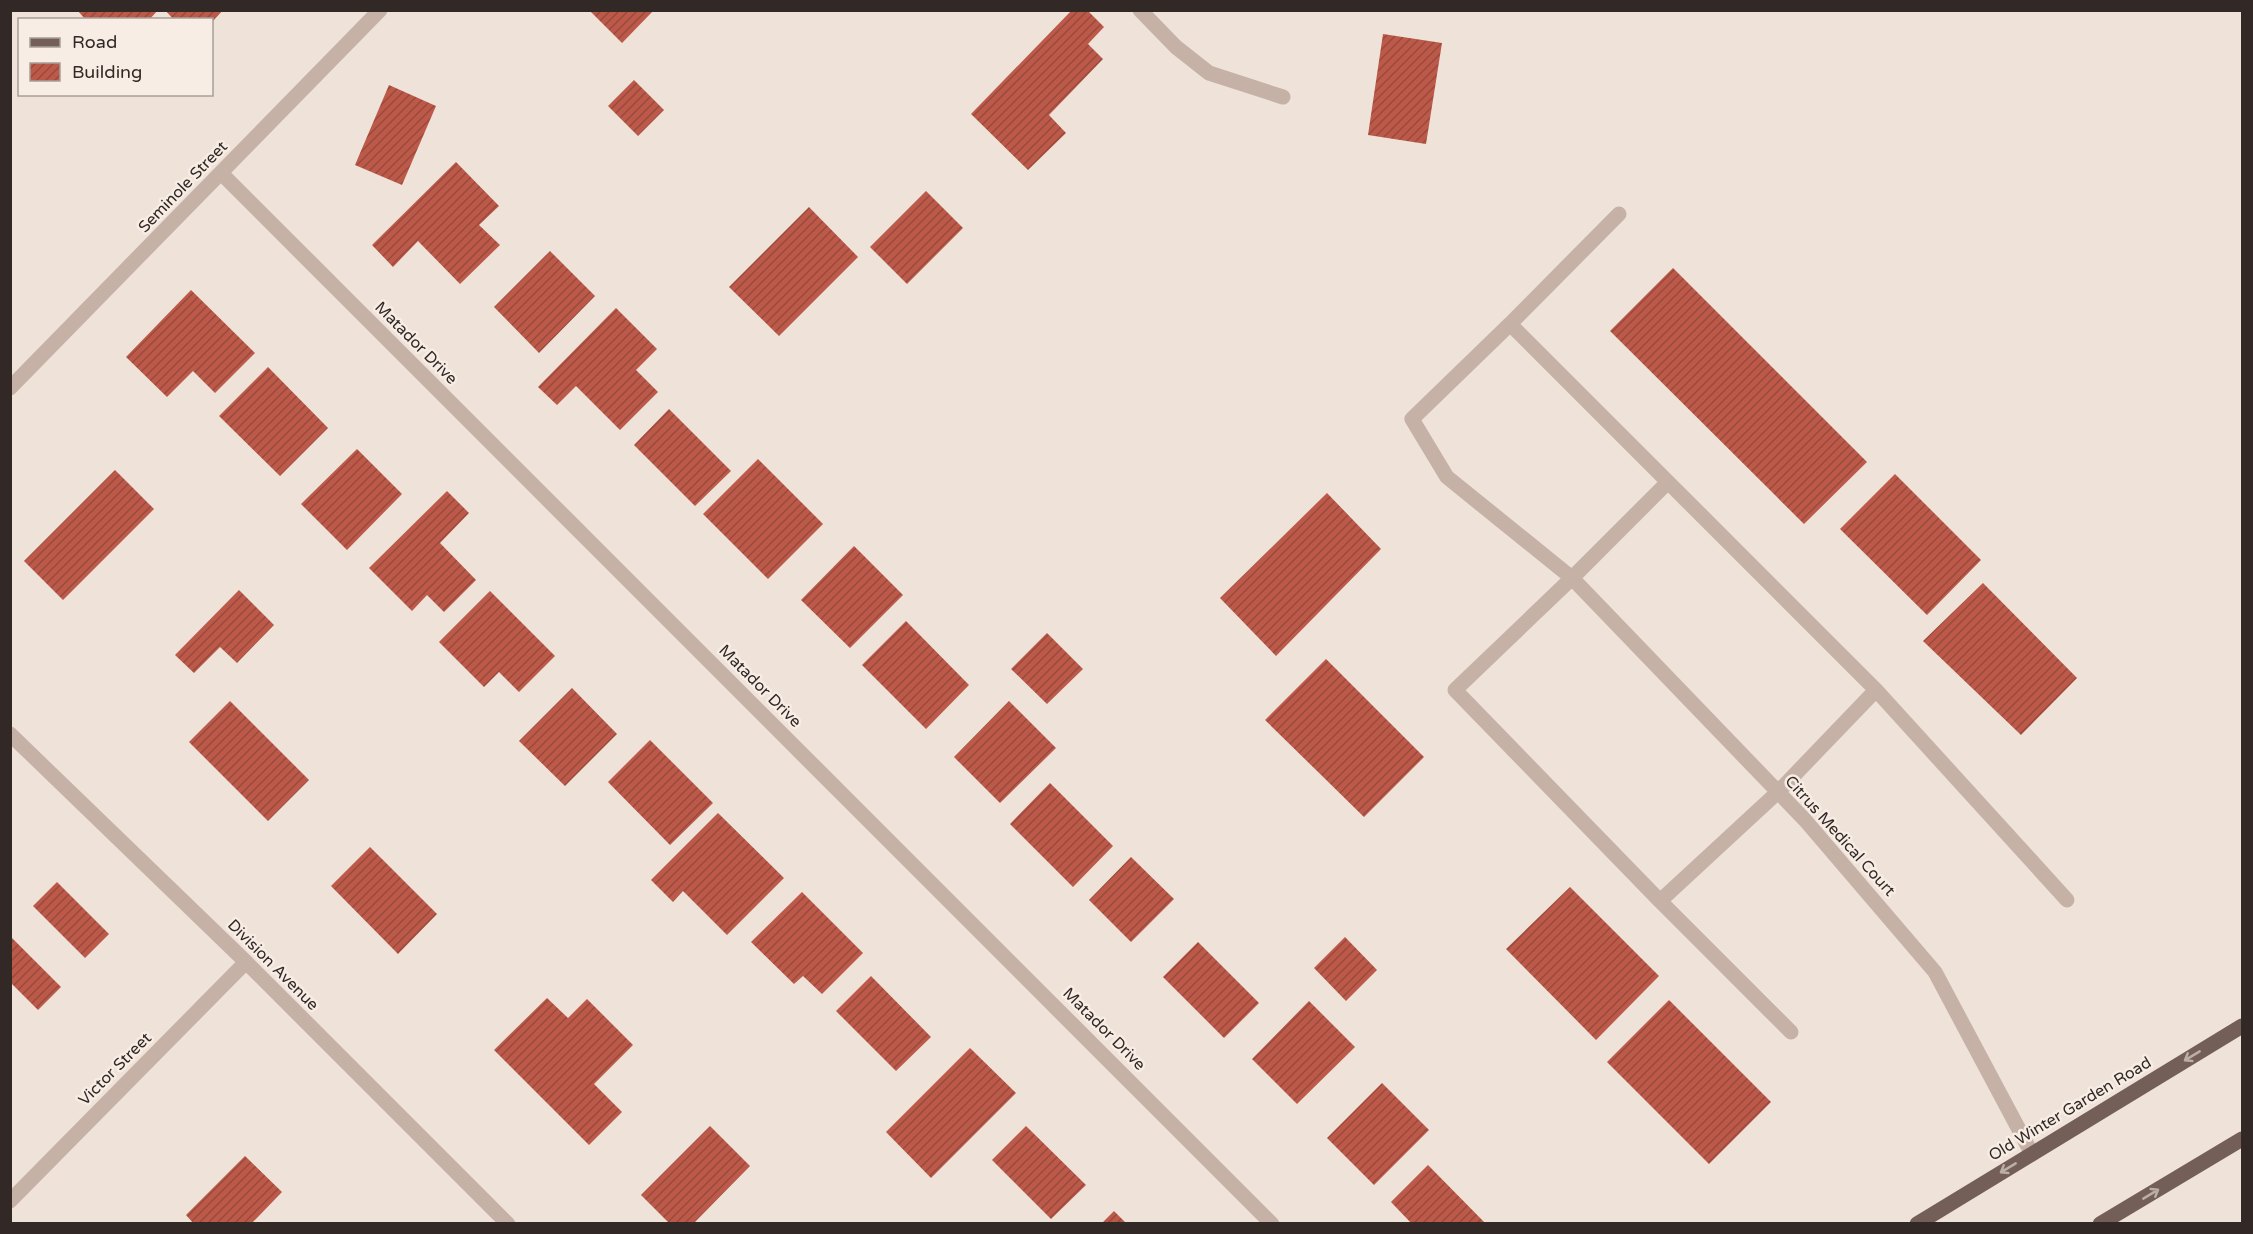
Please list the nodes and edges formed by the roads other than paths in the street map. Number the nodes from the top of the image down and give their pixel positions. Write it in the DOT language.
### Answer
graph roads {
  1 [pos="380,10"];
  2 [pos="1140,10"];
  3 [pos="1283,98"];
  4 [pos="222,174"];
  5 [pos="1619,214"];
  6 [pos="1510,324"];
  7 [pos="10,388"];
  8 [pos="1668,482"];
  9 [pos="1572,578"];
  10 [pos="1876,690"];
  11 [pos="10,735"];
  12 [pos="1778,792"];
  13 [pos="2067,900"];
  14 [pos="1660,902"];
  15 [pos="246,962"];
  16 [pos="2242,1026"];
  17 [pos="1791,1032"];
  18 [pos="2242,1139"];
  19 [pos="2032,1154"];
  20 [pos="10,1201"];
  21 [pos="508,1224"];
  22 [pos="1272,1224"];
  23 [pos="1917,1224"];
  24 [pos="2100,1224"];
  1 -- 4 [label="street, Seminole Street"];
  2 -- 3 [label="street"];
  4 -- 7 [label="street, Seminole Street"];
  4 -- 22 [label="street, Matador Drive"];
  5 -- 6 [label="street"];
  6 -- 8 [label="street"];
  6 -- 9 [label="street, Citrus Medical Court"];
  8 -- 9 [label="street"];
  8 -- 10 [label="street"];
  9 -- 12 [label="street, Citrus Medical Court"];
  9 -- 14 [label="street"];
  10 -- 12 [label="street"];
  10 -- 13 [label="street"];
  11 -- 15 [label="street, Division Avenue"];
  12 -- 14 [label="street"];
  12 -- 19 [label="street, Citrus Medical Court"];
  14 -- 17 [label="street"];
  15 -- 20 [label="street, Victor Street"];
  15 -- 21 [label="street, Division Avenue"];
  16 -- 19 [label="main road, Old Winter Garden Road, one-way"];
  24 -- 18 [label="main road, one-way"];
  19 -- 23 [label="main road, Old Winter Garden Road, one-way"];
}
